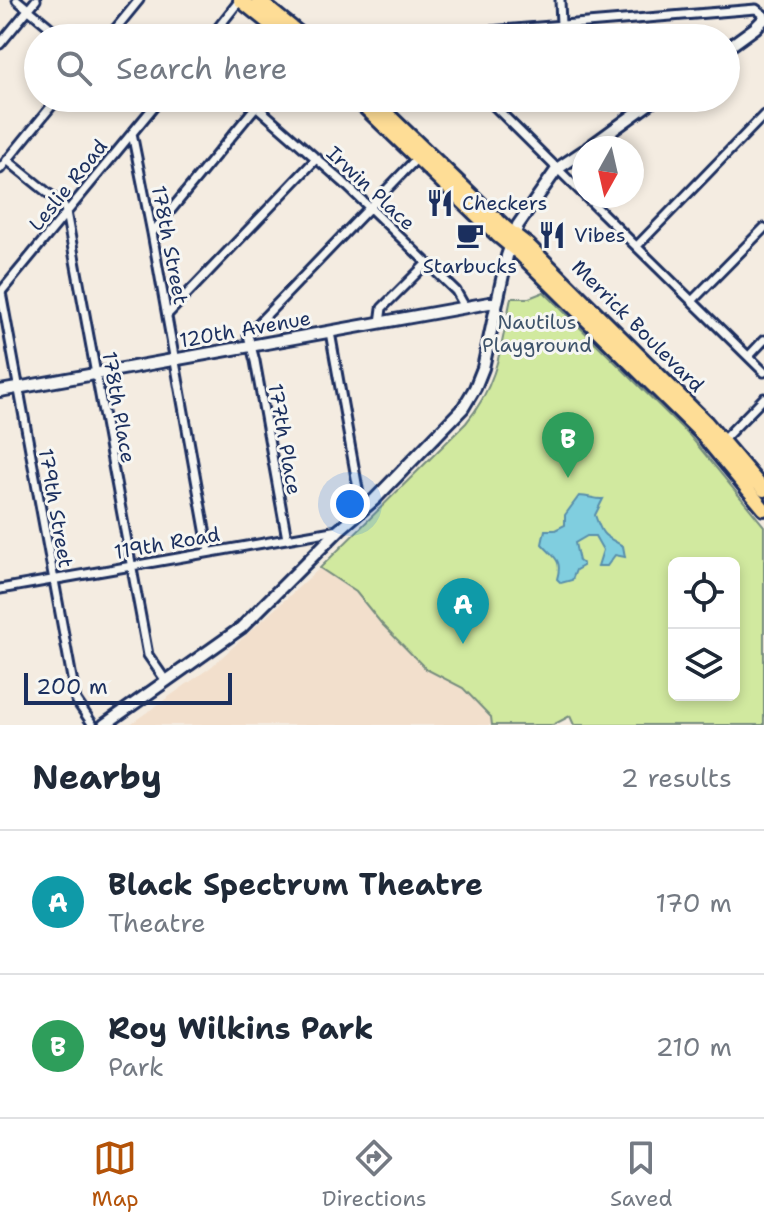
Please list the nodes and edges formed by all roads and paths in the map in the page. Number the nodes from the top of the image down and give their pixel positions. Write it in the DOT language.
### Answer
graph roads {
  1 [pos="17,0"];
  2 [pos="36,0"];
  3 [pos="139,0"];
  4 [pos="240,0"];
  5 [pos="258,0"];
  6 [pos="560,0"];
  7 [pos="29,9"];
  8 [pos="764,17"];
  9 [pos="47,24"];
  10 [pos="119,24"];
  11 [pos="221,24"];
  12 [pos="270,24"];
  13 [pos="288,24"];
  14 [pos="561,24"];
  15 [pos="573,24"];
  16 [pos="740,39"];
  17 [pos="0,44"];
  18 [pos="46,112"];
  19 [pos="149,112"];
  20 [pos="251,112"];
  21 [pos="263,112"];
  22 [pos="372,112"];
  23 [pos="384,112"];
  24 [pos="500,112"];
  25 [pos="638,112"];
  26 [pos="764,115"];
  27 [pos="132,133"];
  28 [pos="604,136"];
  29 [pos="421,154"];
  30 [pos="317,158"];
  31 [pos="572,159"];
  32 [pos="7,160"];
  33 [pos="0,169"];
  34 [pos="557,169"];
  35 [pos="572,184"];
  36 [pos="370,208"];
  37 [pos="597,208"];
  38 [pos="66,212"];
  39 [pos="764,228"];
  40 [pos="152,233"];
  41 [pos="512,240"];
  42 [pos="637,246"];
  43 [pos="427,263"];
  44 [pos="0,293"];
  45 [pos="693,300"];
  46 [pos="497,303"];
  47 [pos="465,307"];
  48 [pos="167,315"];
  49 [pos="380,323"];
  50 [pos="330,332"];
  51 [pos="764,340"];
  52 [pos="250,346"];
  53 [pos="749,356"];
  54 [pos="174,360"];
  55 [pos="764,372"];
  56 [pos="96,374"];
  57 [pos="18,388"];
  58 [pos="0,391"];
  59 [pos="764,398"];
  60 [pos="719,444"];
  61 [pos="764,490"];
  62 [pos="367,505"];
  63 [pos="764,509"];
  64 [pos="340,529"];
  65 [pos="287,539"];
  66 [pos="209,552"];
  67 [pos="131,566"];
  68 [pos="53,579"];
  69 [pos="0,589"];
  70 [pos="166,681"];
  71 [pos="93,725"];
  72 [pos="104,725"];
  1 -- 7 [label="street"];
  2 -- 7 [label="street"];
  3 -- 10 [label="street"];
  4 -- 11 [label="street"];
  4 -- 12 [label="main road"];
  5 -- 13 [label="main road"];
  6 -- 14 [label="street"];
  7 -- 9 [label="street"];
  7 -- 17 [label="street"];
  8 -- 15 [label="street"];
  8 -- 16 [label="street"];
  18 -- 32 [label="street"];
  19 -- 27 [label="street, Leslie Road"];
  20 -- 40 [label="street"];
  21 -- 30 [label="street, Irwin Place"];
  22 -- 29 [label="main road, Merrick Boulevard"];
  23 -- 29 [label="main road, Merrick Boulevard"];
  24 -- 34 [label="street"];
  25 -- 28 [label="street"];
  26 -- 42 [label="street"];
  27 -- 38 [label="street, Leslie Road"];
  27 -- 40 [label="street, 178th Street"];
  29 -- 36 [label="street"];
  29 -- 41 [label="main road, Merrick Boulevard"];
  30 -- 36 [label="street, Irwin Place"];
  30 -- 48 [label="street"];
  31 -- 34 [label="street"];
  32 -- 33 [label="street"];
  32 -- 38 [label="street"];
  34 -- 35 [label="street"];
  34 -- 41 [label="street"];
  36 -- 43 [label="street, Irwin Place"];
  36 -- 52 [label="street"];
  37 -- 42 [label="street"];
  38 -- 44 [label="street, Leslie Road"];
  38 -- 56 [label="street, 178th Place"];
  39 -- 45 [label="street"];
  40 -- 48 [label="street, 178th Street"];
  41 -- 46 [label="street"];
  41 -- 60 [label="main road, Merrick Boulevard"];
  42 -- 45 [label="street"];
  43 -- 47 [label="street, Irwin Place"];
  43 -- 49 [label="street"];
  44 -- 57 [label="street, 179th Street"];
  45 -- 53 [label="street"];
  46 -- 47 [label="street, 120th Avenue"];
  46 -- 62 [label="street"];
  47 -- 49 [label="street, 120th Avenue"];
  48 -- 54 [label="street, 178th Street"];
  49 -- 50 [label="street, 120th Avenue"];
  50 -- 52 [label="street, 120th Avenue"];
  50 -- 62 [label="street"];
  51 -- 53 [label="street"];
  52 -- 54 [label="street, 120th Avenue"];
  52 -- 65 [label="street, 177th Place"];
  53 -- 55 [label="street"];
  54 -- 56 [label="street, 120th Avenue"];
  54 -- 66 [label="street, 178th Street"];
  56 -- 57 [label="street, 120th Avenue"];
  56 -- 67 [label="street, 178th Place"];
  57 -- 58 [label="street, 120th Avenue"];
  57 -- 68 [label="street, 179th Street"];
  59 -- 60 [label="street"];
  60 -- 61 [label="main road, Merrick Boulevard"];
  60 -- 63 [label="main road, Merrick Boulevard"];
  62 -- 64 [label="street"];
  64 -- 65 [label="street, 119th Road"];
  64 -- 70 [label="street"];
  65 -- 66 [label="street, 119th Road"];
  66 -- 67 [label="street, 119th Road"];
  67 -- 68 [label="street, 119th Road"];
  67 -- 70 [label="street, 178th Place"];
  68 -- 69 [label="street, 119th Road"];
  68 -- 71 [label="street, 179th Street"];
  70 -- 72 [label="street"];
}
